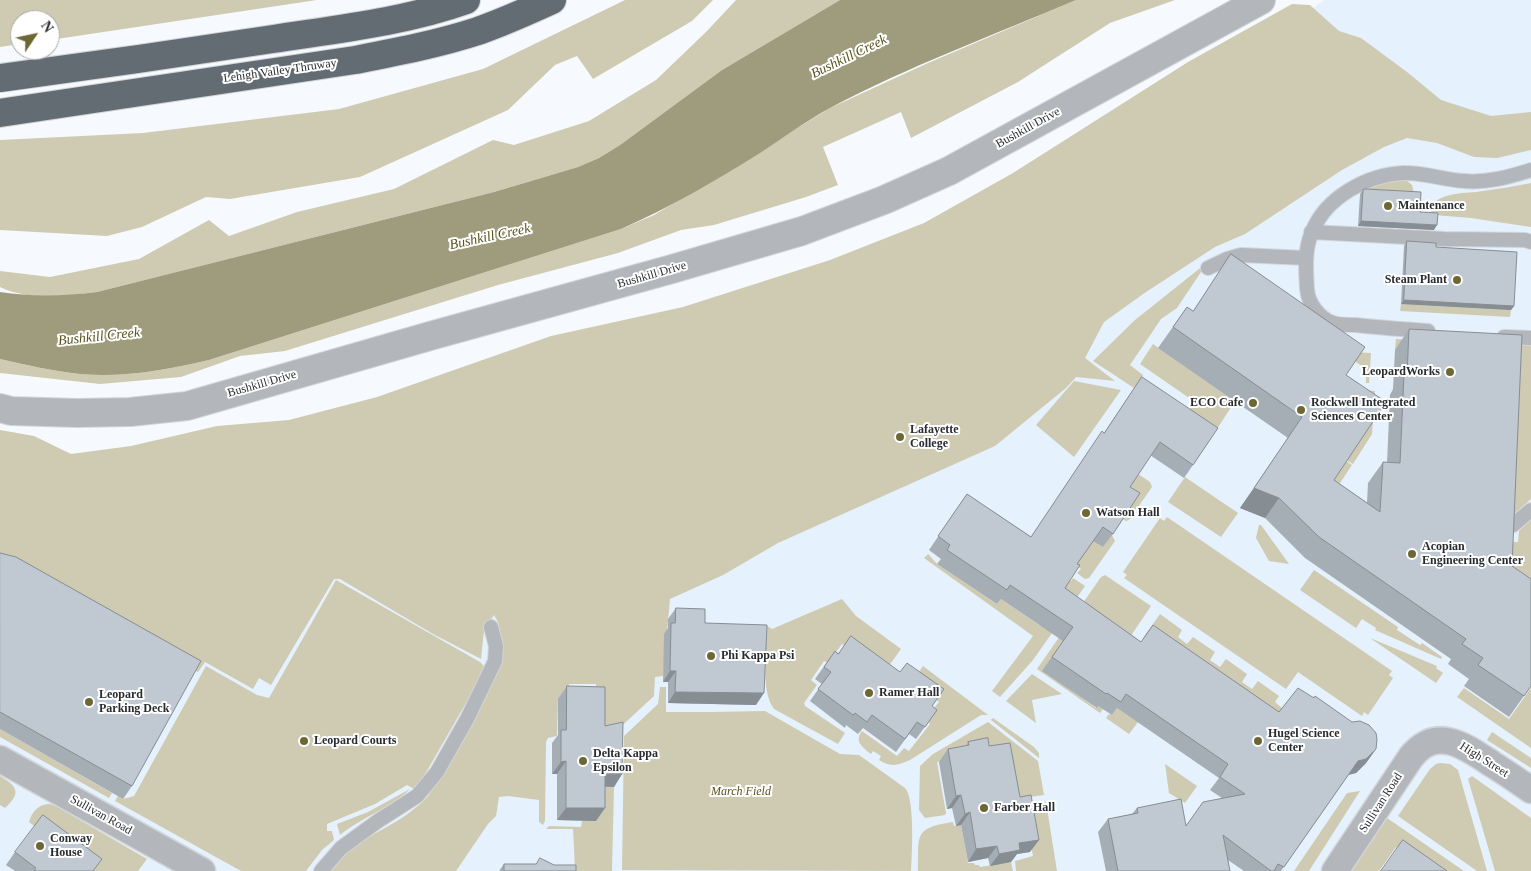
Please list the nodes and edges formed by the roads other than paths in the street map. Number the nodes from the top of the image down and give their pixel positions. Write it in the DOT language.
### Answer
graph roads {
  1 [pos="466,0"];
  2 [pos="552,0"];
  3 [pos="1261,0"];
  4 [pos="0,78"];
  5 [pos="0,113"];
  6 [pos="1531,170"];
  7 [pos="1311,232"];
  8 [pos="1531,242"];
  9 [pos="1306,258"];
  10 [pos="1208,268"];
  11 [pos="1445,332"];
  12 [pos="1491,336"];
  13 [pos="1531,338"];
  14 [pos="0,408"];
  15 [pos="1531,510"];
  16 [pos="1513,525"];
  17 [pos="491,627"];
  18 [pos="1433,741"];
  19 [pos="0,758"];
  20 [pos="1531,790"];
  21 [pos="202,871"];
  22 [pos="321,871"];
  23 [pos="1335,871"];
  1 -- 4 [label="highway"];
  2 -- 5 [label="highway, Lehigh Valley Thruway"];
  3 -- 14 [label="street, Bushkill Drive"];
  6 -- 7 [label="lane"];
  7 -- 8 [label="lane"];
  7 -- 9 [label="lane"];
  9 -- 10 [label="lane"];
  9 -- 11 [label="lane"];
  12 -- 13 [label="lane"];
  15 -- 16 [label="lane"];
  17 -- 22 [label="lane"];
  18 -- 20 [label="street, High Street"];
  18 -- 23 [label="street, Sullivan Road"];
  19 -- 21 [label="street, Sullivan Road"];
}
